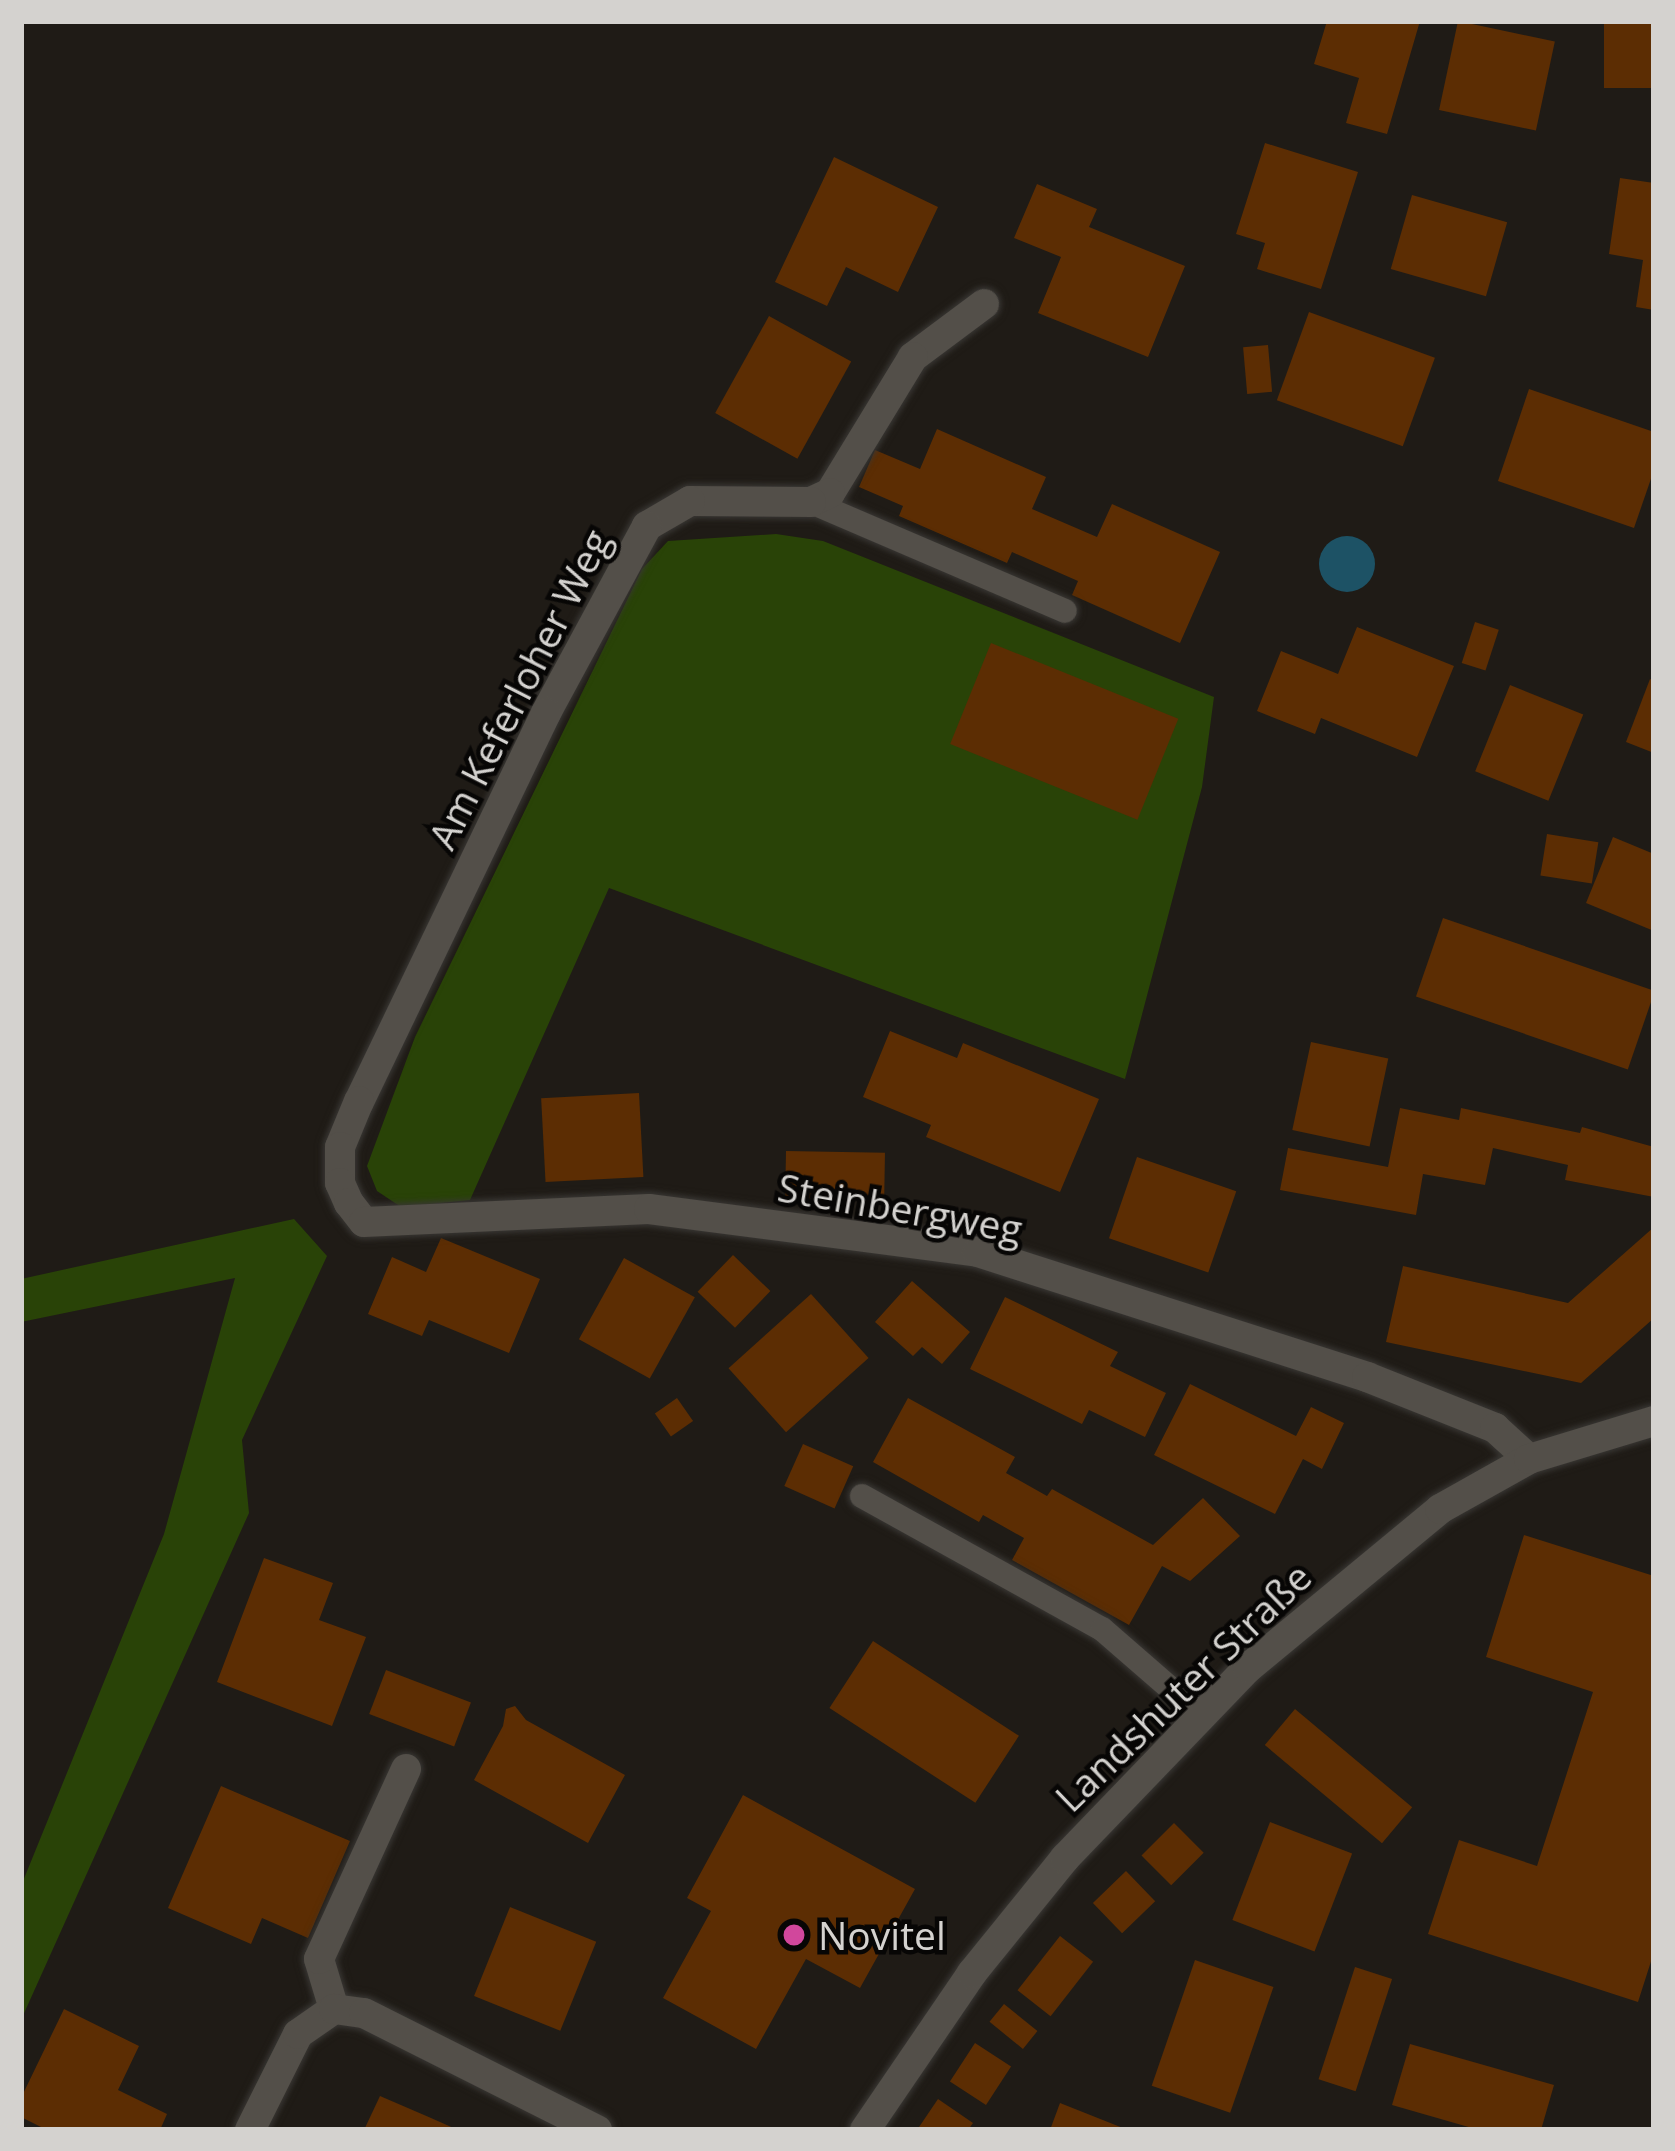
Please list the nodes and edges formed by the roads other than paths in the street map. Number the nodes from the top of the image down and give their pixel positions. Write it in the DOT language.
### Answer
graph roads {
  1 [pos="984,304"];
  2 [pos="811,502"];
  3 [pos="1065,611"];
  4 [pos="364,1222"];
  5 [pos="1654,1421"];
  6 [pos="1528,1459"];
  7 [pos="862,1496"];
  8 [pos="1201,1715"];
  9 [pos="406,1769"];
  10 [pos="334,2009"];
  11 [pos="250,2130"];
  12 [pos="597,2130"];
  13 [pos="865,2130"];
  1 -- 2 [label="street"];
  2 -- 3 [label="lane"];
  2 -- 4 [label="street, Am Keferloher Weg"];
  4 -- 6 [label="street, Steinbergweg"];
  5 -- 6 [label="street, Landshuter Straße"];
  6 -- 8 [label="street, Landshuter Straße"];
  7 -- 8 [label="lane"];
  8 -- 13 [label="street, Landshuter Straße"];
  9 -- 10 [label="street"];
  10 -- 11 [label="street"];
  10 -- 12 [label="street"];
}
